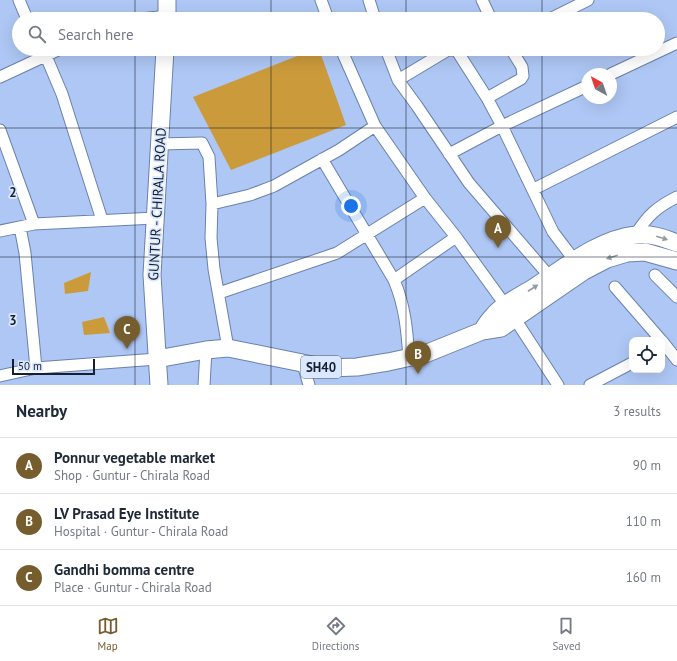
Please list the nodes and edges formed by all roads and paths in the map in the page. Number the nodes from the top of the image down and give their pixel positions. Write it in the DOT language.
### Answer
graph roads {
  1 [pos="18,0"];
  2 [pos="322,0"];
  3 [pos="369,0"];
  4 [pos="482,0"];
  5 [pos="588,0"];
  6 [pos="24,12"];
  7 [pos="326,12"];
  8 [pos="373,12"];
  9 [pos="488,12"];
  10 [pos="564,12"];
  11 [pos="677,43"];
  12 [pos="665,49"];
  13 [pos="37,56"];
  14 [pos="46,56"];
  15 [pos="165,56"];
  16 [pos="344,56"];
  17 [pos="389,56"];
  18 [pos="439,56"];
  19 [pos="460,56"];
  20 [pos="515,56"];
  21 [pos="649,56"];
  22 [pos="617,71"];
  23 [pos="0,77"];
  24 [pos="398,80"];
  25 [pos="581,89"];
  26 [pos="487,98"];
  27 [pos="677,117"];
  28 [pos="375,126"];
  29 [pos="502,126"];
  30 [pos="0,130"];
  31 [pos="159,144"];
  32 [pos="449,154"];
  33 [pos="322,158"];
  34 [pos="534,189"];
  35 [pos="677,197"];
  36 [pos="425,198"];
  37 [pos="212,204"];
  38 [pos="155,218"];
  39 [pos="102,220"];
  40 [pos="34,224"];
  41 [pos="20,227"];
  42 [pos="0,231"];
  43 [pos="636,234"];
  44 [pos="366,235"];
  45 [pos="456,237"];
  46 [pos="677,244"];
  47 [pos="575,261"];
  48 [pos="677,261"];
  49 [pos="655,275"];
  50 [pos="550,277"];
  51 [pos="394,280"];
  52 [pos="615,288"];
  53 [pos="219,293"];
  54 [pos="677,297"];
  55 [pos="510,312"];
  56 [pos="666,344"];
  57 [pos="228,348"];
  58 [pos="206,350"];
  59 [pos="409,358"];
  60 [pos="157,359"];
  61 [pos="677,360"];
  62 [pos="303,364"];
  63 [pos="629,365"];
  64 [pos="36,368"];
  65 [pos="0,375"];
  66 [pos="159,385"];
  67 [pos="204,385"];
  68 [pos="309,385"];
  69 [pos="558,385"];
  70 [pos="590,385"];
  1 -- 6 [label="street"];
  2 -- 7 [label="street"];
  3 -- 8 [label="street"];
  4 -- 9 [label="street"];
  5 -- 10 [label="street"];
  11 -- 12 [label="street"];
  13 -- 23 [label="street"];
  14 -- 39 [label="street"];
  15 -- 31 [label="main road, GUNTUR - CHIRALA ROAD"];
  16 -- 28 [label="street"];
  17 -- 24 [label="street"];
  18 -- 24 [label="street"];
  19 -- 26 [label="street"];
  20 -- 26 [label="street"];
  21 -- 22 [label="street"];
  24 -- 32 [label="street"];
  25 -- 29 [label="street"];
  26 -- 29 [label="street"];
  27 -- 34 [label="street"];
  28 -- 33 [label="street"];
  28 -- 36 [label="street"];
  29 -- 32 [label="street"];
  29 -- 34 [label="street"];
  30 -- 40 [label="street"];
  31 -- 37 [label="street"];
  31 -- 38 [label="main road, GUNTUR - CHIRALA ROAD"];
  32 -- 50 [label="street"];
  33 -- 37 [label="street"];
  33 -- 44 [label="street"];
  34 -- 47 [label="street"];
  35 -- 43 [label="street"];
  36 -- 44 [label="street"];
  36 -- 45 [label="street"];
  37 -- 53 [label="street"];
  38 -- 39 [label="street"];
  38 -- 60 [label="main road, GUNTUR - CHIRALA ROAD"];
  39 -- 40 [label="street"];
  40 -- 41 [label="street"];
  41 -- 42 [label="street"];
  41 -- 64 [label="street"];
  43 -- 46 [label="main road, SH40, one-way"];
  43 -- 47 [label="main road, SH40"];
  44 -- 51 [label="street"];
  44 -- 53 [label="street"];
  45 -- 51 [label="street"];
  45 -- 55 [label="street"];
  47 -- 50 [label="main road, SH40"];
  48 -- 55 [label="main road, SH40, one-way"];
  49 -- 54 [label="street"];
  55 -- 50 [label="main road, SH40, one-way"];
  51 -- 59 [label="street"];
  52 -- 56 [label="street"];
  53 -- 57 [label="street"];
  55 -- 59 [label="main road, SH40"];
  55 -- 69 [label="street"];
  56 -- 61 [label="street"];
  57 -- 58 [label="main road, SH40"];
  57 -- 62 [label="main road, SH40"];
  58 -- 60 [label="main road, SH40"];
  58 -- 67 [label="street"];
  59 -- 62 [label="main road, SH40"];
  60 -- 64 [label="street"];
  60 -- 66 [label="main road, GUNTUR - CHIRALA ROAD"];
  62 -- 68 [label="street"];
  63 -- 70 [label="street"];
  64 -- 65 [label="street"];
}
